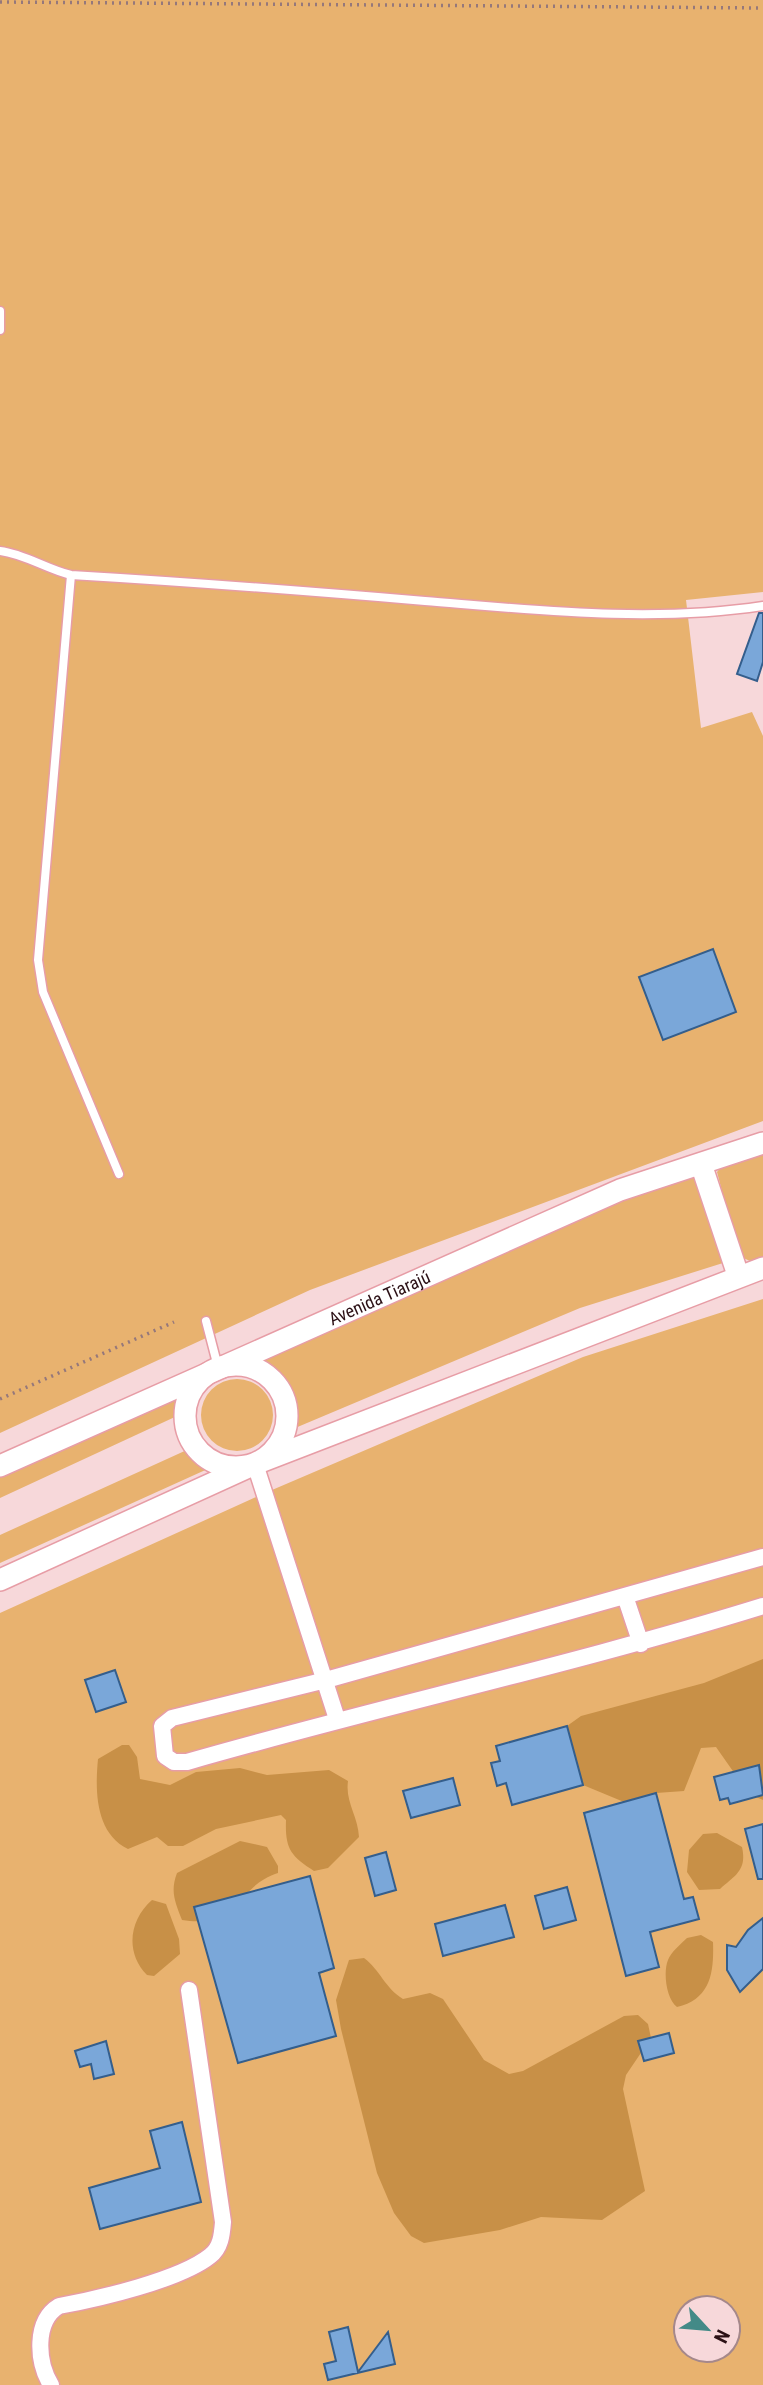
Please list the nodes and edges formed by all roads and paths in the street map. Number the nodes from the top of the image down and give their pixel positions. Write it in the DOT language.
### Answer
graph roads {
  1 [pos="0,2"];
  2 [pos="763,8"];
  3 [pos="0,311"];
  4 [pos="0,330"];
  5 [pos="0,551"];
  6 [pos="71,575"];
  7 [pos="763,606"];
  8 [pos="763,1143"];
  9 [pos="701,1164"];
  10 [pos="119,1174"];
  11 [pos="763,1268"];
  12 [pos="738,1275"];
  13 [pos="206,1321"];
  14 [pos="174,1322"];
  15 [pos="218,1367"];
  16 [pos="0,1399"];
  17 [pos="255,1464"];
  18 [pos="0,1466"];
  19 [pos="763,1557"];
  20 [pos="0,1580"];
  21 [pos="625,1596"];
  22 [pos="763,1606"];
  23 [pos="641,1644"];
  24 [pos="326,1680"];
  25 [pos="337,1719"];
  26 [pos="189,1990"];
  27 [pos="51,2385"];
  1 -- 2 [label="path"];
  3 -- 4 [label="lane"];
  5 -- 6 [label="lane"];
  6 -- 7 [label="lane"];
  6 -- 10 [label="lane"];
  8 -- 9 [label="main road, Avenida Tiarajú"];
  9 -- 12 [label="main road"];
  9 -- 15 [label="main road, Avenida Tiarajú"];
  11 -- 12 [label="main road"];
  12 -- 17 [label="main road"];
  13 -- 15 [label="lane"];
  14 -- 16 [label="path"];
  15 -- 17 [label="main road"];
  15 -- 17 [label="main road"];
  15 -- 18 [label="main road, Avenida Tiarajú"];
  17 -- 20 [label="main road"];
  17 -- 24 [label="street"];
  19 -- 21 [label="street"];
  21 -- 23 [label="street"];
  21 -- 24 [label="street"];
  22 -- 23 [label="street"];
  23 -- 25 [label="street"];
  24 -- 25 [label="street"];
  24 -- 25 [label="street"];
  26 -- 27 [label="street"];
}
